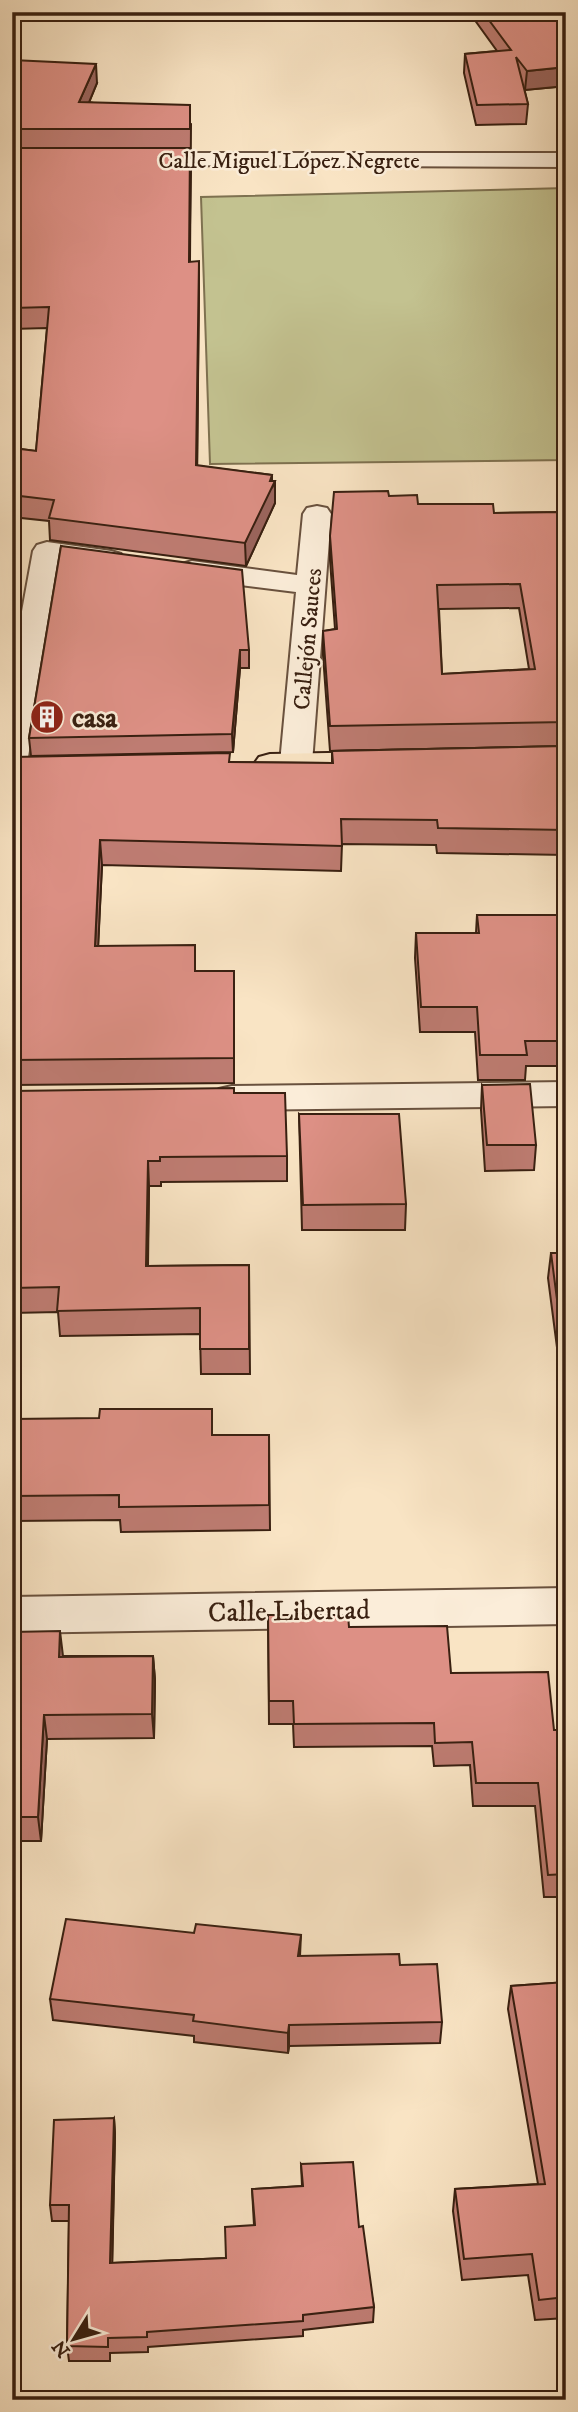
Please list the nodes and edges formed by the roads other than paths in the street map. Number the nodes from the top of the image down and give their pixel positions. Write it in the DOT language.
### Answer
graph roads {
  1 [pos="118,160"];
  2 [pos="566,160"];
  3 [pos="317,514"];
  4 [pos="311,585"];
  5 [pos="417,761"];
  6 [pos="296,763"];
  7 [pos="242,764"];
  8 [pos="21,765"];
  9 [pos="566,1094"];
  10 [pos="192,1098"];
  11 [pos="566,1606"];
  12 [pos="12,1615"];
  1 -- 2 [label="street, Calle Miguel López Negrete"];
  3 -- 4 [label="street, Callejón Sauces"];
  4 -- 6 [label="street, Callejón Sauces"];
  4 -- 8 [label="street"];
  5 -- 6 [label="main road"];
  6 -- 7 [label="main road"];
  9 -- 10 [label="street"];
  11 -- 12 [label="street, Calle Libertad"];
}
